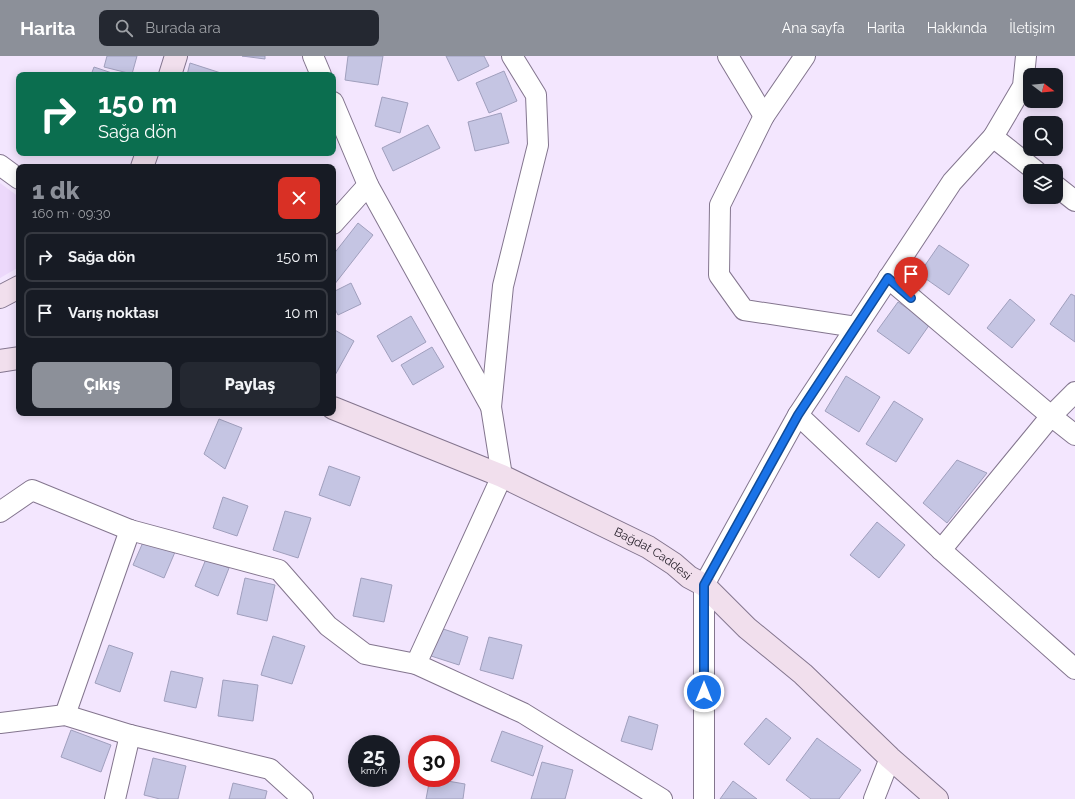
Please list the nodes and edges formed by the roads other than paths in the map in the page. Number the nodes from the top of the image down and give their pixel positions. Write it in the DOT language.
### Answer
graph roads {
  1 [pos="176,56"];
  2 [pos="313,56"];
  3 [pos="512,56"];
  4 [pos="728,56"];
  5 [pos="805,56"];
  6 [pos="1026,56"];
  7 [pos="171,72"];
  8 [pos="320,72"];
  9 [pos="336,109"];
  10 [pos="764,116"];
  11 [pos="993,137"];
  12 [pos="1027,164"];
  13 [pos="0,165"];
  14 [pos="16,177"];
  15 [pos="368,185"];
  16 [pos="1063,192"];
  17 [pos="1075,201"];
  18 [pos="336,221"];
  19 [pos="888,278"];
  20 [pos="16,289"];
  21 [pos="0,297"];
  22 [pos="856,327"];
  23 [pos="16,358"];
  24 [pos="0,361"];
  25 [pos="1075,392"];
  26 [pos="491,407"];
  27 [pos="336,409"];
  28 [pos="798,415"];
  29 [pos="1051,416"];
  30 [pos="1075,435"];
  31 [pos="502,476"];
  32 [pos="0,512"];
  33 [pos="130,530"];
  34 [pos="941,550"];
  35 [pos="704,585"];
  36 [pos="416,664"];
  37 [pos="1075,669"];
  38 [pos="65,716"];
  39 [pos="0,723"];
  40 [pos="130,734"];
  41 [pos="890,758"];
  42 [pos="301,798"];
  43 [pos="115,799"];
  44 [pos="662,799"];
  45 [pos="704,799"];
  46 [pos="874,799"];
  47 [pos="937,799"];
  1 -- 7 [label="street"];
  2 -- 8 [label="street"];
  3 -- 26 [label="street"];
  4 -- 10 [label="street"];
  5 -- 10 [label="street"];
  6 -- 11 [label="street"];
  9 -- 15 [label="street"];
  10 -- 22 [label="street"];
  11 -- 12 [label="street"];
  11 -- 19 [label="street"];
  13 -- 14 [label="street"];
  15 -- 18 [label="street"];
  15 -- 26 [label="street"];
  16 -- 17 [label="street"];
  19 -- 22 [label="street"];
  19 -- 29 [label="street"];
  20 -- 21 [label="street"];
  22 -- 28 [label="street"];
  23 -- 24 [label="street"];
  25 -- 29 [label="street"];
  26 -- 31 [label="street"];
  27 -- 31 [label="street, Bağdat Caddesi"];
  28 -- 34 [label="street"];
  28 -- 35 [label="street"];
  29 -- 30 [label="street"];
  29 -- 34 [label="street"];
  31 -- 35 [label="street, Bağdat Caddesi"];
  31 -- 36 [label="street"];
  32 -- 33 [label="street"];
  33 -- 36 [label="street"];
  33 -- 38 [label="street"];
  34 -- 37 [label="street"];
  35 -- 41 [label="street, Bağdat Caddesi"];
  35 -- 45 [label="street"];
  36 -- 44 [label="street"];
  38 -- 39 [label="street"];
  38 -- 40 [label="street"];
  40 -- 42 [label="street"];
  40 -- 43 [label="street"];
  41 -- 46 [label="street"];
  41 -- 47 [label="street, Bağdat Caddesi"];
}
